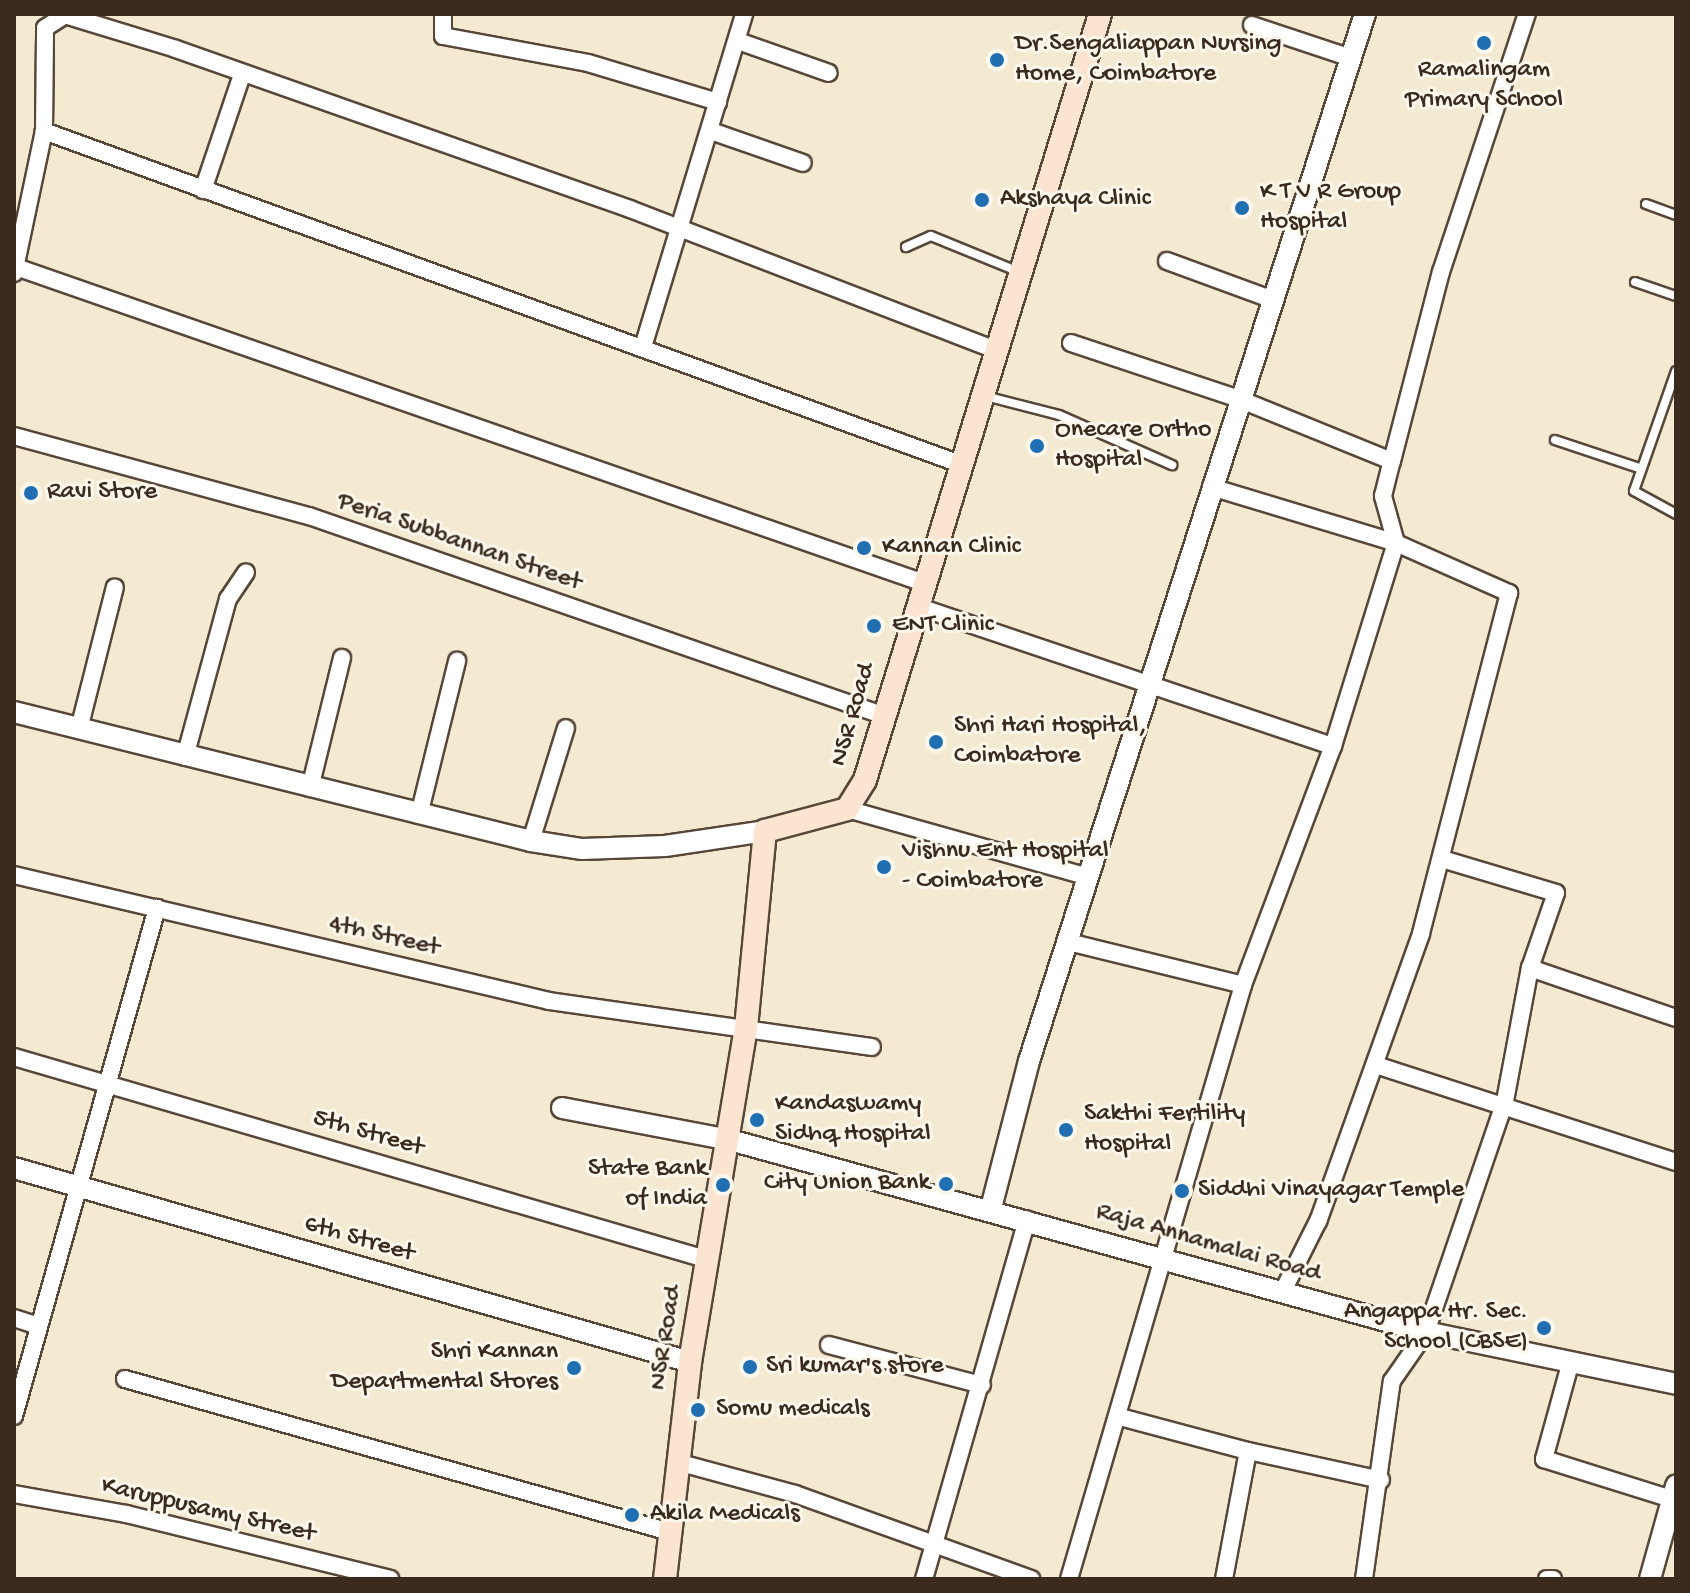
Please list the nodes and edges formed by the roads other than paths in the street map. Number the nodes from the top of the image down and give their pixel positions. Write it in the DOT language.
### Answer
graph roads {
  1 [pos="443,14"];
  2 [pos="744,14"];
  3 [pos="1100,14"];
  4 [pos="1365,14"];
  5 [pos="1527,14"];
  6 [pos="1252,25"];
  7 [pos="738,41"];
  8 [pos="1351,58"];
  9 [pos="829,73"];
  10 [pos="241,78"];
  11 [pos="718,102"];
  12 [pos="44,131"];
  13 [pos="711,131"];
  14 [pos="803,163"];
  15 [pos="203,190"];
  16 [pos="1646,204"];
  17 [pos="1676,215"];
  18 [pos="684,231"];
  19 [pos="906,247"];
  20 [pos="1167,261"];
  21 [pos="15,270"];
  22 [pos="1019,272"];
  23 [pos="1635,282"];
  24 [pos="1676,296"];
  25 [pos="1271,299"];
  26 [pos="1071,343"];
  27 [pos="643,347"];
  28 [pos="992,349"];
  29 [pos="1676,371"];
  30 [pos="981,394"];
  31 [pos="1239,399"];
  32 [pos="14,436"];
  33 [pos="1555,440"];
  34 [pos="1392,461"];
  35 [pos="963,465"];
  36 [pos="1172,465"];
  37 [pos="1639,468"];
  38 [pos="1211,487"];
  39 [pos="1676,514"];
  40 [pos="1396,543"];
  41 [pos="246,572"];
  42 [pos="924,583"];
  43 [pos="115,587"];
  44 [pos="916,606"];
  45 [pos="342,658"];
  46 [pos="457,661"];
  47 [pos="1149,685"];
  48 [pos="14,712"];
  49 [pos="882,715"];
  50 [pos="566,728"];
  51 [pos="79,729"];
  52 [pos="1333,746"];
  53 [pos="185,757"];
  54 [pos="310,788"];
  55 [pos="847,809"];
  56 [pos="419,815"];
  57 [pos="765,831"];
  58 [pos="531,841"];
  59 [pos="1442,859"];
  60 [pos="14,875"];
  61 [pos="1089,877"];
  62 [pos="157,908"];
  63 [pos="1068,942"];
  64 [pos="1530,968"];
  65 [pos="1243,985"];
  66 [pos="1676,1018"];
  67 [pos="746,1028"];
  68 [pos="872,1047"];
  69 [pos="14,1057"];
  70 [pos="1376,1065"];
  71 [pos="109,1086"];
  72 [pos="1505,1101"];
  73 [pos="562,1108"];
  74 [pos="730,1140"];
  75 [pos="1676,1162"];
  76 [pos="14,1168"];
  77 [pos="79,1187"];
  78 [pos="991,1208"];
  79 [pos="1027,1219"];
  80 [pos="1158,1259"];
  81 [pos="709,1260"];
  82 [pos="1283,1291"];
  83 [pos="14,1318"];
  84 [pos="38,1326"];
  85 [pos="1426,1332"];
  86 [pos="829,1345"];
  87 [pos="1571,1361"];
  88 [pos="690,1362"];
  89 [pos="125,1379"];
  90 [pos="1676,1384"];
  91 [pos="982,1385"];
  92 [pos="14,1416"];
  93 [pos="1120,1417"];
  94 [pos="1248,1451"];
  95 [pos="677,1462"];
  96 [pos="1381,1480"];
  97 [pos="1674,1493"];
  98 [pos="15,1498"];
  99 [pos="670,1532"];
  100 [pos="933,1548"];
  101 [pos="313,1561"];
  102 [pos="307,1579"];
  103 [pos="390,1579"];
  104 [pos="665,1579"];
  105 [pos="924,1579"];
  106 [pos="1031,1579"];
  107 [pos="1069,1579"];
  108 [pos="1224,1579"];
  109 [pos="1364,1579"];
  110 [pos="1650,1579"];
  1 -- 11 [label="street"];
  2 -- 7 [label="street"];
  3 -- 22 [label="main road, NSR Road"];
  4 -- 8 [label="street"];
  5 -- 34 [label="street"];
  6 -- 8 [label="street"];
  7 -- 9 [label="street"];
  7 -- 11 [label="street"];
  8 -- 25 [label="street"];
  10 -- 12 [label="street"];
  10 -- 15 [label="street"];
  10 -- 18 [label="street"];
  11 -- 13 [label="street"];
  12 -- 15 [label="street"];
  12 -- 21 [label="street"];
  13 -- 14 [label="street"];
  13 -- 18 [label="street"];
  15 -- 27 [label="street"];
  16 -- 17 [label="lane"];
  18 -- 27 [label="street"];
  18 -- 28 [label="street"];
  19 -- 22 [label="lane"];
  20 -- 25 [label="street"];
  21 -- 42 [label="street"];
  22 -- 28 [label="main road, NSR Road"];
  23 -- 24 [label="lane"];
  25 -- 31 [label="street"];
  26 -- 31 [label="street"];
  27 -- 35 [label="street"];
  28 -- 30 [label="main road, NSR Road"];
  29 -- 37 [label="lane"];
  30 -- 35 [label="main road, NSR Road"];
  30 -- 36 [label="lane"];
  31 -- 34 [label="street"];
  31 -- 38 [label="street"];
  32 -- 49 [label="street, Peria Subbannan Street"];
  33 -- 37 [label="lane"];
  34 -- 40 [label="street"];
  35 -- 42 [label="main road, NSR Road"];
  37 -- 39 [label="lane"];
  38 -- 40 [label="street"];
  38 -- 47 [label="street"];
  40 -- 52 [label="street"];
  40 -- 59 [label="street"];
  41 -- 53 [label="street"];
  42 -- 44 [label="main road, NSR Road"];
  43 -- 51 [label="street"];
  44 -- 47 [label="street"];
  44 -- 49 [label="main road, NSR Road"];
  45 -- 54 [label="street"];
  46 -- 56 [label="street"];
  47 -- 52 [label="street"];
  47 -- 61 [label="street"];
  48 -- 51 [label="street"];
  49 -- 55 [label="main road, NSR Road"];
  50 -- 58 [label="street"];
  51 -- 53 [label="street"];
  52 -- 65 [label="street"];
  53 -- 54 [label="street"];
  54 -- 56 [label="street"];
  55 -- 57 [label="main road"];
  55 -- 61 [label="street"];
  56 -- 58 [label="street"];
  57 -- 58 [label="street"];
  57 -- 67 [label="main road, NSR Road"];
  59 -- 64 [label="street"];
  59 -- 70 [label="street"];
  60 -- 62 [label="street, 4th Street"];
  61 -- 63 [label="street"];
  62 -- 67 [label="street, 4th Street"];
  62 -- 71 [label="street"];
  63 -- 65 [label="street"];
  63 -- 78 [label="street"];
  64 -- 66 [label="street"];
  64 -- 72 [label="street"];
  65 -- 80 [label="street"];
  67 -- 68 [label="street, 4th Street"];
  67 -- 74 [label="main road, NSR Road"];
  69 -- 71 [label="street, 5th Street"];
  70 -- 72 [label="street"];
  70 -- 82 [label="street"];
  71 -- 77 [label="street"];
  71 -- 81 [label="street, 5th Street"];
  72 -- 75 [label="street"];
  72 -- 85 [label="street"];
  73 -- 74 [label="street, Raja Annamalai Road"];
  74 -- 78 [label="street, Raja Annamalai Road"];
  74 -- 81 [label="main road, NSR Road"];
  76 -- 77 [label="street, 6th Street"];
  77 -- 84 [label="street"];
  77 -- 88 [label="street, 6th Street"];
  78 -- 79 [label="street, Raja Annamalai Road"];
  79 -- 80 [label="street, Raja Annamalai Road"];
  79 -- 91 [label="street"];
  80 -- 82 [label="street, Raja Annamalai Road"];
  80 -- 93 [label="street"];
  81 -- 88 [label="main road, NSR Road"];
  82 -- 85 [label="street, Raja Annamalai Road"];
  83 -- 84 [label="street"];
  84 -- 92 [label="street"];
  85 -- 87 [label="street, Raja Annamalai Road"];
  85 -- 96 [label="street"];
  86 -- 91 [label="street"];
  87 -- 90 [label="street, Raja Annamalai Road"];
  87 -- 97 [label="street"];
  88 -- 95 [label="main road, NSR Road"];
  89 -- 99 [label="street"];
  91 -- 100 [label="street"];
  93 -- 94 [label="street"];
  93 -- 107 [label="street"];
  94 -- 96 [label="street"];
  94 -- 108 [label="street"];
  95 -- 99 [label="main road, NSR Road"];
  95 -- 100 [label="street"];
  96 -- 109 [label="street"];
  97 -- 110 [label="street"];
  98 -- 101 [label="street, Karuppusamy Street"];
  99 -- 104 [label="main road, NSR Road"];
  100 -- 105 [label="street"];
  100 -- 106 [label="street"];
  101 -- 102 [label="street"];
  101 -- 103 [label="street, Karuppusamy Street"];
}
